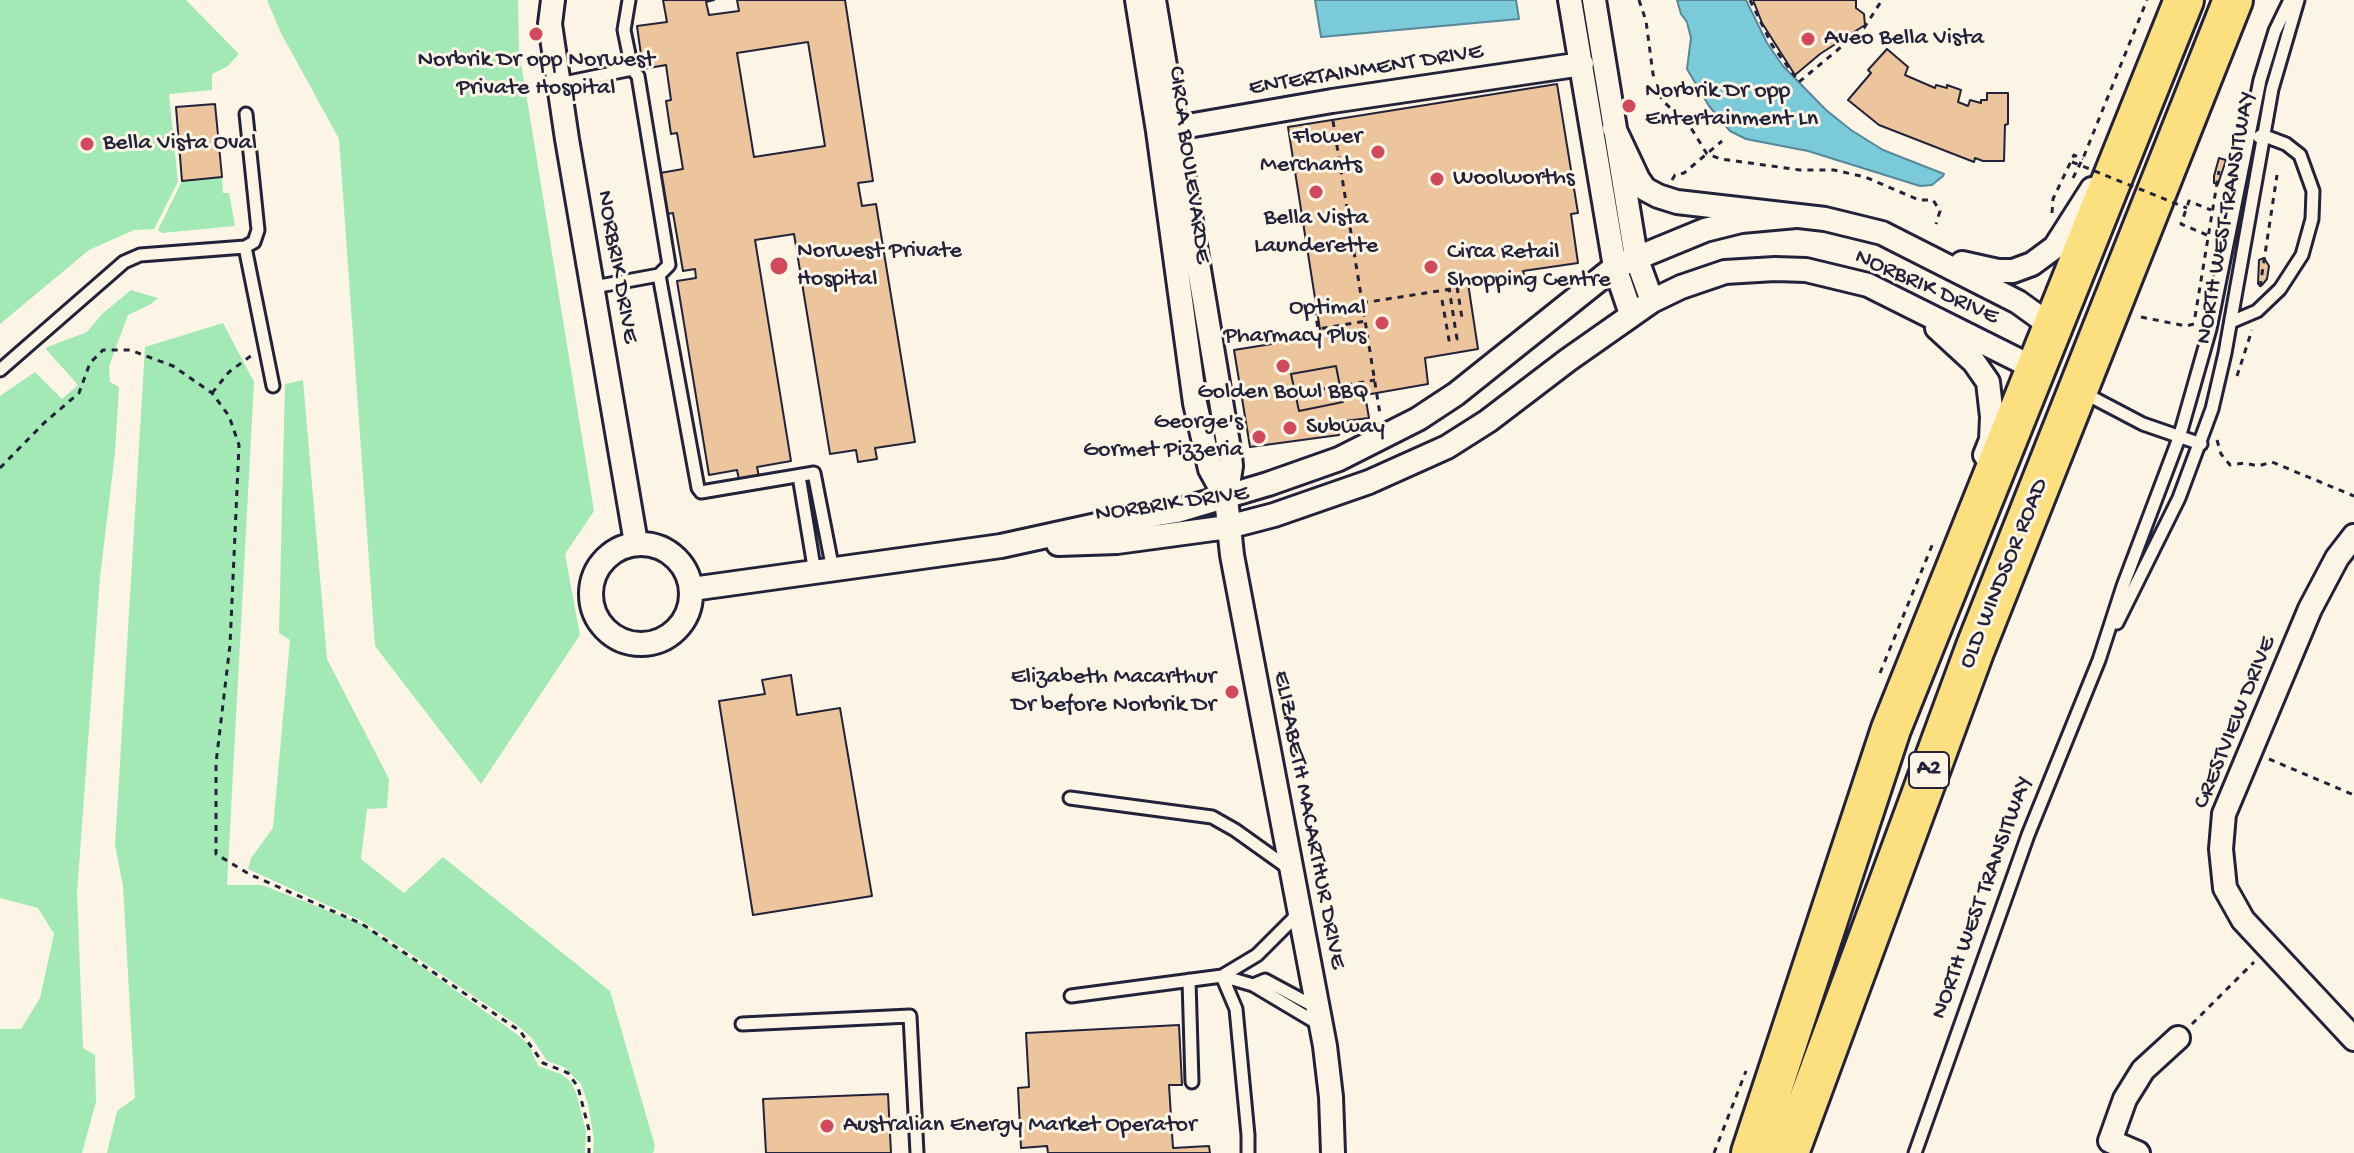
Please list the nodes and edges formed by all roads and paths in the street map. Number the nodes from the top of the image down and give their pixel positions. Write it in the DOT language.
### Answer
graph roads {
  1 [pos="553,0"];
  2 [pos="629,0"];
  3 [pos="1137,0"];
  4 [pos="1154,0"];
  5 [pos="1570,0"];
  6 [pos="1594,0"];
  7 [pos="1639,0"];
  8 [pos="1750,0"];
  9 [pos="1882,0"];
  10 [pos="2147,0"];
  11 [pos="2184,0"];
  12 [pos="2233,0"];
  13 [pos="2290,0"];
  14 [pos="2298,0"];
  15 [pos="1582,64"];
  16 [pos="632,69"];
  17 [pos="2155,74"];
  18 [pos="559,84"];
  19 [pos="1332,101"];
  20 [pos="246,114"];
  21 [pos="1614,128"];
  22 [pos="1166,130"];
  23 [pos="2262,135"];
  24 [pos="1722,141"];
  25 [pos="2245,146"];
  26 [pos="1707,154"];
  27 [pos="2083,159"];
  28 [pos="2072,162"];
  29 [pos="2219,171"];
  30 [pos="2277,175"];
  31 [pos="2071,182"];
  32 [pos="1670,183"];
  33 [pos="2058,203"];
  34 [pos="2187,208"];
  35 [pos="2211,210"];
  36 [pos="1796,216"];
  37 [pos="1936,224"];
  38 [pos="2207,235"];
  39 [pos="245,247"];
  40 [pos="1919,250"];
  41 [pos="1636,257"];
  42 [pos="1615,267"];
  43 [pos="659,275"];
  44 [pos="594,287"];
  45 [pos="1457,287"];
  46 [pos="1464,287"];
  47 [pos="1449,288"];
  48 [pos="1896,298"];
  49 [pos="1442,300"];
  50 [pos="1652,301"];
  51 [pos="1362,303"];
  52 [pos="1302,309"];
  53 [pos="2257,311"];
  54 [pos="1631,314"];
  55 [pos="2141,317"];
  56 [pos="1462,318"];
  57 [pos="1366,321"];
  58 [pos="2231,322"];
  59 [pos="2054,328"];
  60 [pos="265,347"];
  61 [pos="2036,369"];
  62 [pos="0,370"];
  63 [pos="1375,380"];
  64 [pos="2235,381"];
  65 [pos="273,386"];
  66 [pos="2080,391"];
  67 [pos="212,393"];
  68 [pos="1287,395"];
  69 [pos="1381,418"];
  70 [pos="2216,437"];
  71 [pos="2179,438"];
  72 [pos="2201,444"];
  73 [pos="0,468"];
  74 [pos="799,476"];
  75 [pos="2354,496"];
  76 [pos="1226,498"];
  77 [pos="1228,527"];
  78 [pos="2354,536"];
  79 [pos="636,543"];
  80 [pos="1001,546"];
  81 [pos="824,571"];
  82 [pos="692,589"];
  83 [pos="2099,660"];
  84 [pos="1891,729"];
  85 [pos="2251,751"];
  86 [pos="2354,795"];
  87 [pos="1070,798"];
  88 [pos="1291,870"];
  89 [pos="1299,913"];
  90 [pos="2269,947"];
  91 [pos="1257,955"];
  92 [pos="1222,976"];
  93 [pos="1189,980"];
  94 [pos="1259,982"];
  95 [pos="1071,996"];
  96 [pos="1319,1017"];
  97 [pos="742,1024"];
  98 [pos="2178,1038"];
  99 [pos="2354,1039"];
  100 [pos="1192,1082"];
  101 [pos="589,1153"];
  102 [pos="917,1153"];
  103 [pos="1248,1153"];
  104 [pos="1333,1153"];
  105 [pos="1751,1153"];
  106 [pos="1789,1153"];
  107 [pos="1915,1153"];
  108 [pos="2138,1153"];
  1 -- 18 [label="street, NORBRIK DRIVE"];
  2 -- 16 [label="lane"];
  3 -- 22 [label="street, CIRCA BOULEVARDE"];
  4 -- 22 [label="street, CIRCA BOULEVARDE"];
  5 -- 15 [label="street"];
  6 -- 21 [label="street, NORBRIK DRIVE"];
  7 -- 26 [label="path"];
  8 -- 9 [label="path"];
  10 -- 27 [label="path"];
  11 -- 17 [label="highway, OLD WINDSOR ROAD / A2"];
  12 -- 66 [label="highway, OLD WINDSOR ROAD / A2"];
  13 -- 25 [label="lane, NORTH WEST TRANSITWAY"];
  14 -- 23 [label="lane, NORTH WEST TRANSITWAY"];
  15 -- 19 [label="street, ENTERTAINMENT DRIVE"];
  15 -- 42 [label="street"];
  16 -- 18 [label="lane"];
  16 -- 43 [label="lane"];
  17 -- 40 [label="street"];
  17 -- 59 [label="highway, OLD WINDSOR ROAD / A2"];
  18 -- 44 [label="street, NORBRIK DRIVE"];
  19 -- 22 [label="street, ENTERTAINMENT DRIVE"];
  19 -- 51 [label="path"];
  20 -- 39 [label="lane"];
  21 -- 36 [label="street, NORBRIK DRIVE"];
  21 -- 41 [label="street, NORBRIK DRIVE"];
  22 -- 76 [label="street, CIRCA BOULEVARDE"];
  23 -- 25 [label="lane"];
  23 -- 53 [label="lane"];
  23 -- 58 [label="lane, NORTH WEST TRANSITWAY"];
  24 -- 26 [label="path"];
  25 -- 71 [label="lane, NORTH WEST TRANSITWAY"];
  26 -- 32 [label="path"];
  26 -- 37 [label="path"];
  27 -- 28 [label="path"];
  27 -- 31 [label="path"];
  28 -- 33 [label="path"];
  28 -- 34 [label="path, bridge"];
  29 -- 35 [label="path"];
  30 -- 53 [label="path"];
  34 -- 35 [label="path"];
  34 -- 38 [label="path"];
  35 -- 38 [label="path"];
  36 -- 40 [label="street, NORBRIK DRIVE"];
  36 -- 41 [label="street, NORBRIK DRIVE"];
  38 -- 55 [label="path"];
  39 -- 60 [label="lane"];
  39 -- 62 [label="lane"];
  40 -- 59 [label="street, NORBRIK DRIVE"];
  41 -- 42 [label="street, NORBRIK DRIVE"];
  41 -- 50 [label="street, NORBRIK DRIVE"];
  42 -- 54 [label="street"];
  42 -- 76 [label="street, NORBRIK DRIVE"];
  43 -- 44 [label="lane"];
  43 -- 74 [label="lane"];
  44 -- 79 [label="street, NORBRIK DRIVE"];
  45 -- 46 [label="path"];
  45 -- 47 [label="path"];
  45 -- 56 [label="path"];
  47 -- 49 [label="path"];
  47 -- 51 [label="path"];
  48 -- 50 [label="street, NORBRIK DRIVE"];
  48 -- 61 [label="street, NORBRIK DRIVE"];
  48 -- 84 [label="street"];
  50 -- 54 [label="street, NORBRIK DRIVE"];
  51 -- 57 [label="path"];
  52 -- 57 [label="path"];
  53 -- 58 [label="lane"];
  53 -- 64 [label="path"];
  54 -- 77 [label="street, NORBRIK DRIVE"];
  57 -- 63 [label="path"];
  58 -- 72 [label="lane, NORTH WEST TRANSITWAY"];
  59 -- 61 [label="highway, OLD WINDSOR ROAD / A2"];
  59 -- 66 [label="highway"];
  60 -- 65 [label="lane"];
  60 -- 67 [label="path"];
  61 -- 66 [label="highway"];
  61 -- 84 [label="highway, OLD WINDSOR ROAD / A2"];
  63 -- 68 [label="path"];
  63 -- 69 [label="path"];
  66 -- 71 [label="lane"];
  66 -- 106 [label="highway, OLD WINDSOR ROAD / A2"];
  67 -- 73 [label="path"];
  67 -- 101 [label="path"];
  70 -- 75 [label="path"];
  71 -- 72 [label="lane"];
  71 -- 83 [label="lane, NORTH WEST TRANSITWAY"];
  72 -- 83 [label="lane, NORTH WEST TRANSITWAY"];
  74 -- 81 [label="lane"];
  74 -- 81 [label="lane"];
  76 -- 77 [label="street, ELIZABETH MACARTHUR DRIVE"];
  76 -- 80 [label="street, NORBRIK DRIVE"];
  77 -- 80 [label="street, NORBRIK DRIVE"];
  77 -- 88 [label="street, ELIZABETH MACARTHUR DRIVE"];
  78 -- 85 [label="street, CRESTVIEW DRIVE"];
  79 -- 82 [label="street"];
  79 -- 82 [label="street"];
  80 -- 81 [label="street, NORBRIK DRIVE"];
  81 -- 82 [label="street, NORBRIK DRIVE"];
  83 -- 107 [label="lane, NORTH WEST TRANSITWAY"];
  84 -- 105 [label="highway, OLD WINDSOR ROAD / A2"];
  85 -- 86 [label="path"];
  85 -- 90 [label="street, CRESTVIEW DRIVE"];
  87 -- 88 [label="lane"];
  88 -- 89 [label="street, ELIZABETH MACARTHUR DRIVE"];
  89 -- 91 [label="lane"];
  89 -- 96 [label="street, ELIZABETH MACARTHUR DRIVE"];
  90 -- 98 [label="path"];
  90 -- 99 [label="street, CRESTVIEW DRIVE"];
  91 -- 92 [label="lane"];
  91 -- 94 [label="lane"];
  92 -- 93 [label="lane"];
  92 -- 94 [label="lane"];
  92 -- 103 [label="lane"];
  93 -- 95 [label="lane"];
  93 -- 100 [label="lane"];
  94 -- 96 [label="lane"];
  94 -- 96 [label="lane"];
  96 -- 104 [label="street, ELIZABETH MACARTHUR DRIVE"];
  97 -- 102 [label="lane"];
  98 -- 108 [label="street"];
}
